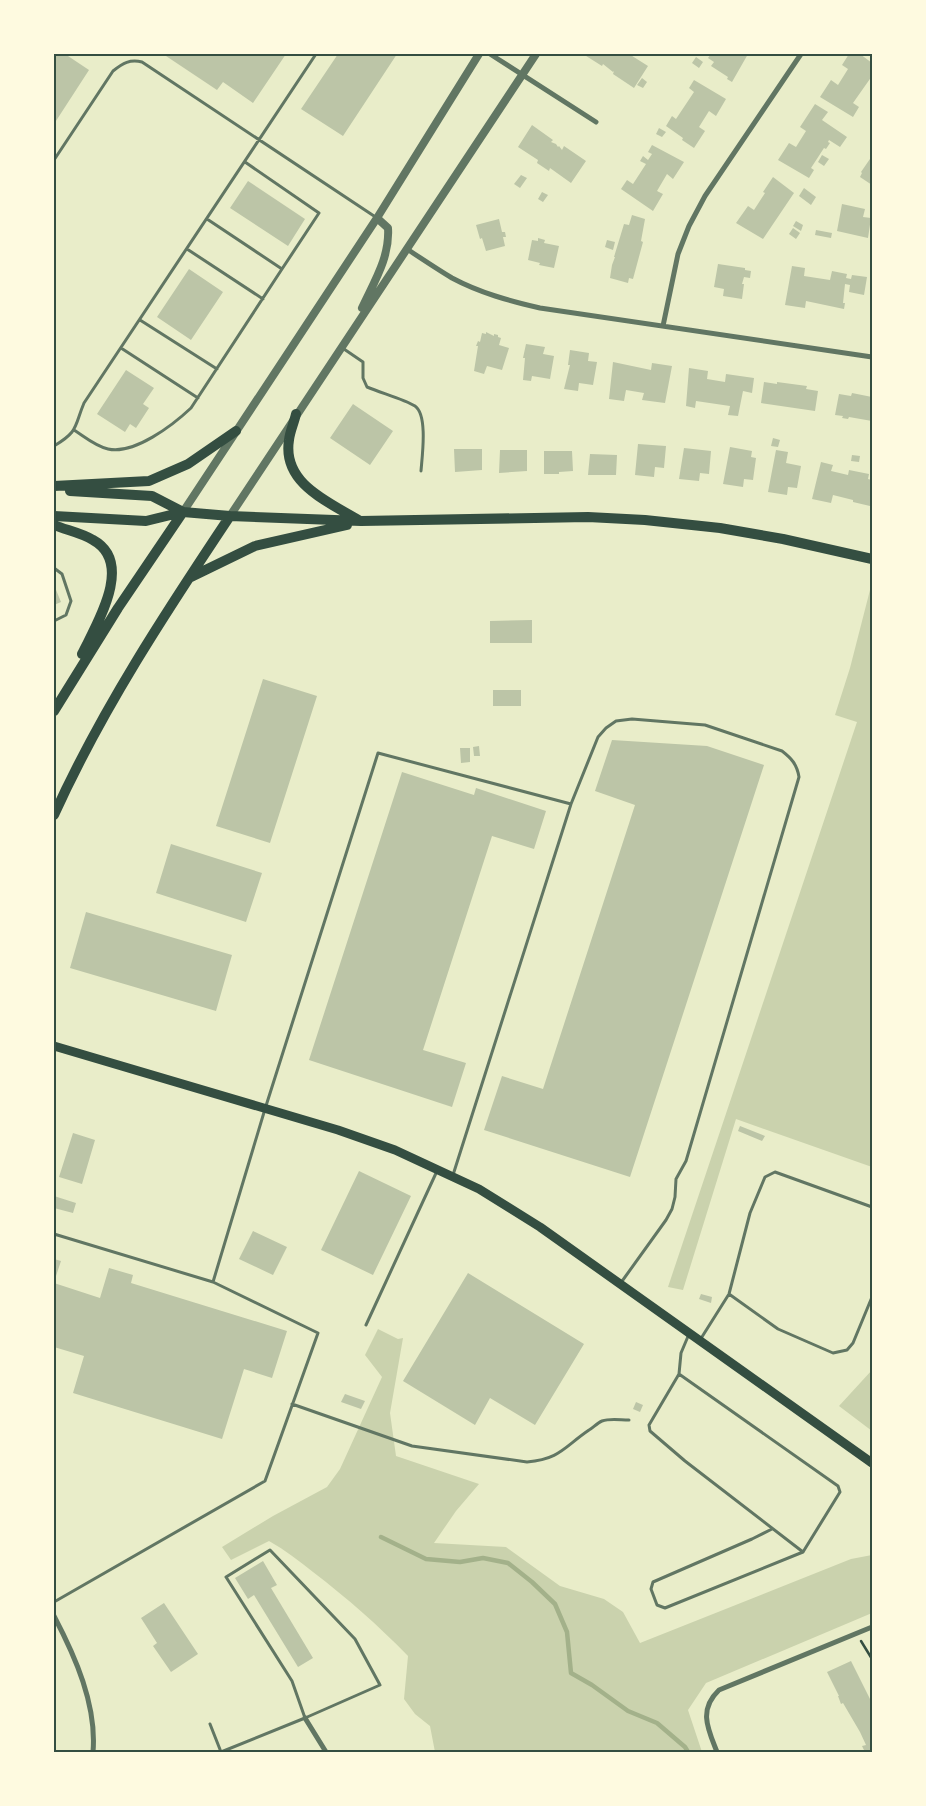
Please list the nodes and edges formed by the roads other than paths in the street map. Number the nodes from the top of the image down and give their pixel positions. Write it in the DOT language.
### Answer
graph roads {
  1 [pos="316,54"];
  2 [pos="479,54"];
  3 [pos="490,54"];
  4 [pos="536,54"];
  5 [pos="801,54"];
  6 [pos="523,75"];
  7 [pos="596,122"];
  8 [pos="260,140"];
  9 [pos="54,160"];
  10 [pos="245,162"];
  11 [pos="377,218"];
  12 [pos="207,219"];
  13 [pos="187,249"];
  14 [pos="407,249"];
  15 [pos="282,269"];
  16 [pos="263,299"];
  17 [pos="140,320"];
  18 [pos="663,326"];
  19 [pos="352,330"];
  20 [pos="341,347"];
  21 [pos="121,348"];
  22 [pos="872,357"];
  23 [pos="217,369"];
  24 [pos="198,398"];
  25 [pos="296,414"];
  26 [pos="74,430"];
  27 [pos="236,430"];
  28 [pos="54,446"];
  29 [pos="421,471"];
  30 [pos="54,488"];
  31 [pos="183,512"];
  32 [pos="54,516"];
  33 [pos="230,516"];
  34 [pos="361,521"];
  35 [pos="54,525"];
  36 [pos="872,559"];
  37 [pos="54,568"];
  38 [pos="188,579"];
  39 [pos="54,621"];
  40 [pos="55,708"];
  41 [pos="572,804"];
  42 [pos="54,815"];
  43 [pos="54,1046"];
  44 [pos="265,1109"];
  45 [pos="438,1168"];
  46 [pos="453,1176"];
  47 [pos="872,1207"];
  48 [pos="54,1234"];
  49 [pos="213,1282"];
  50 [pos="620,1284"];
  51 [pos="729,1294"];
  52 [pos="872,1297"];
  53 [pos="366,1325"];
  54 [pos="689,1333"];
  55 [pos="700,1341"];
  56 [pos="678,1374"];
  57 [pos="292,1404"];
  58 [pos="629,1420"];
  59 [pos="872,1463"];
  60 [pos="772,1528"];
  61 [pos="803,1552"];
  62 [pos="54,1602"];
  63 [pos="54,1616"];
  64 [pos="872,1627"];
  65 [pos="305,1718"];
  66 [pos="210,1724"];
  67 [pos="93,1752"];
  68 [pos="221,1752"];
  69 [pos="326,1752"];
  70 [pos="717,1752"];
  1 -- 8 [label="lane"];
  2 -- 11 [label="street"];
  3 -- 6 [label="street"];
  4 -- 6 [label="street"];
  5 -- 18 [label="street"];
  6 -- 7 [label="street"];
  6 -- 14 [label="street"];
  8 -- 9 [label="lane"];
  8 -- 10 [label="lane"];
  8 -- 11 [label="lane"];
  10 -- 12 [label="lane"];
  10 -- 15 [label="lane"];
  11 -- 19 [label="street"];
  11 -- 27 [label="street"];
  12 -- 13 [label="lane"];
  12 -- 15 [label="lane"];
  13 -- 16 [label="lane"];
  13 -- 17 [label="lane"];
  14 -- 18 [label="street"];
  14 -- 19 [label="street"];
  15 -- 16 [label="lane"];
  16 -- 23 [label="lane"];
  17 -- 21 [label="lane"];
  17 -- 23 [label="lane"];
  18 -- 22 [label="street"];
  19 -- 20 [label="street"];
  20 -- 25 [label="street"];
  20 -- 29 [label="lane"];
  21 -- 24 [label="lane"];
  21 -- 26 [label="lane"];
  23 -- 24 [label="lane"];
  24 -- 26 [label="lane"];
  25 -- 33 [label="street"];
  25 -- 34 [label="main road"];
  26 -- 28 [label="lane"];
  27 -- 30 [label="main road"];
  27 -- 31 [label="street"];
  30 -- 31 [label="main road"];
  31 -- 32 [label="main road"];
  31 -- 33 [label="main road"];
  31 -- 40 [label="main road"];
  33 -- 34 [label="main road"];
  33 -- 38 [label="main road"];
  34 -- 36 [label="main road"];
  34 -- 38 [label="main road"];
  35 -- 40 [label="main road"];
  37 -- 39 [label="lane"];
  38 -- 42 [label="main road"];
  41 -- 44 [label="lane"];
  41 -- 46 [label="lane"];
  41 -- 50 [label="lane"];
  43 -- 44 [label="main road"];
  44 -- 45 [label="main road"];
  44 -- 49 [label="lane"];
  45 -- 46 [label="main road"];
  45 -- 53 [label="lane"];
  46 -- 50 [label="main road"];
  47 -- 51 [label="lane"];
  48 -- 49 [label="lane"];
  49 -- 57 [label="lane"];
  50 -- 54 [label="main road"];
  51 -- 52 [label="lane"];
  51 -- 55 [label="lane"];
  54 -- 55 [label="main road"];
  54 -- 56 [label="lane"];
  55 -- 59 [label="main road"];
  56 -- 60 [label="lane"];
  56 -- 61 [label="lane"];
  57 -- 58 [label="lane"];
  57 -- 62 [label="lane"];
  60 -- 61 [label="lane"];
  60 -- 61 [label="lane"];
  63 -- 67 [label="street"];
  64 -- 70 [label="street"];
  65 -- 65 [label="lane"];
  65 -- 68 [label="lane"];
  65 -- 69 [label="street"];
  66 -- 68 [label="lane"];
}
